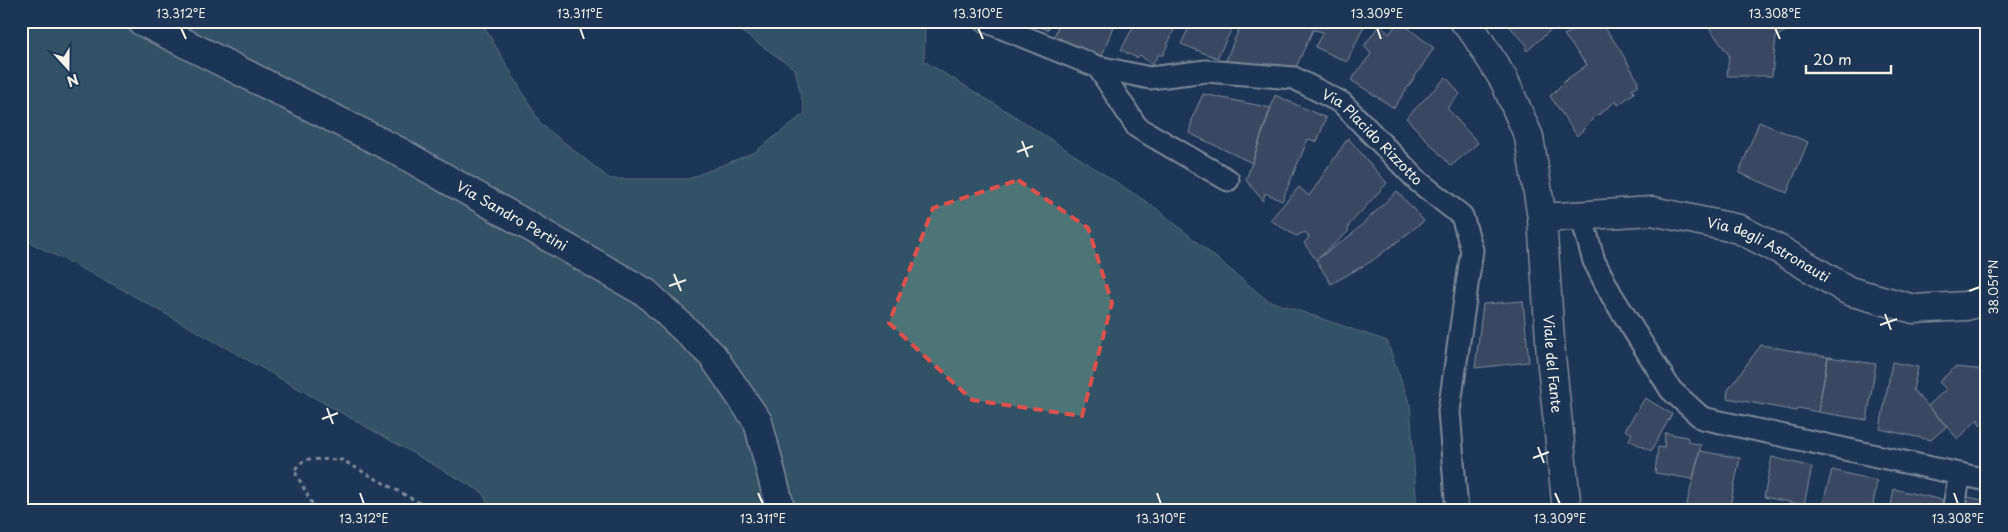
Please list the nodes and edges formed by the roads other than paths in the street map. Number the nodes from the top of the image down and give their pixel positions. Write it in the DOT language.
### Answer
graph roads {
  1 [pos="141,21"];
  2 [pos="985,21"];
  3 [pos="1464,21"];
  4 [pos="1098,67"];
  5 [pos="1228,180"];
  6 [pos="1581,215"];
  7 [pos="1542,218"];
  8 [pos="1987,300"];
  9 [pos="1960,474"];
  10 [pos="1987,480"];
  11 [pos="781,511"];
  12 [pos="1456,511"];
  13 [pos="1567,511"];
  14 [pos="1953,511"];
  1 -- 11 [label="street, Via Sandro Pertini"];
  2 -- 4 [label="street, Via Placido Rizzotto"];
  3 -- 7 [label="street, Viale del Fante"];
  4 -- 5 [label="street"];
  4 -- 12 [label="street, Via Placido Rizzotto"];
  6 -- 7 [label="street, Via degli Astronauti"];
  6 -- 8 [label="street, Via degli Astronauti"];
  6 -- 9 [label="street"];
  7 -- 13 [label="street, Viale del Fante"];
  9 -- 10 [label="street"];
  9 -- 14 [label="street"];
}
